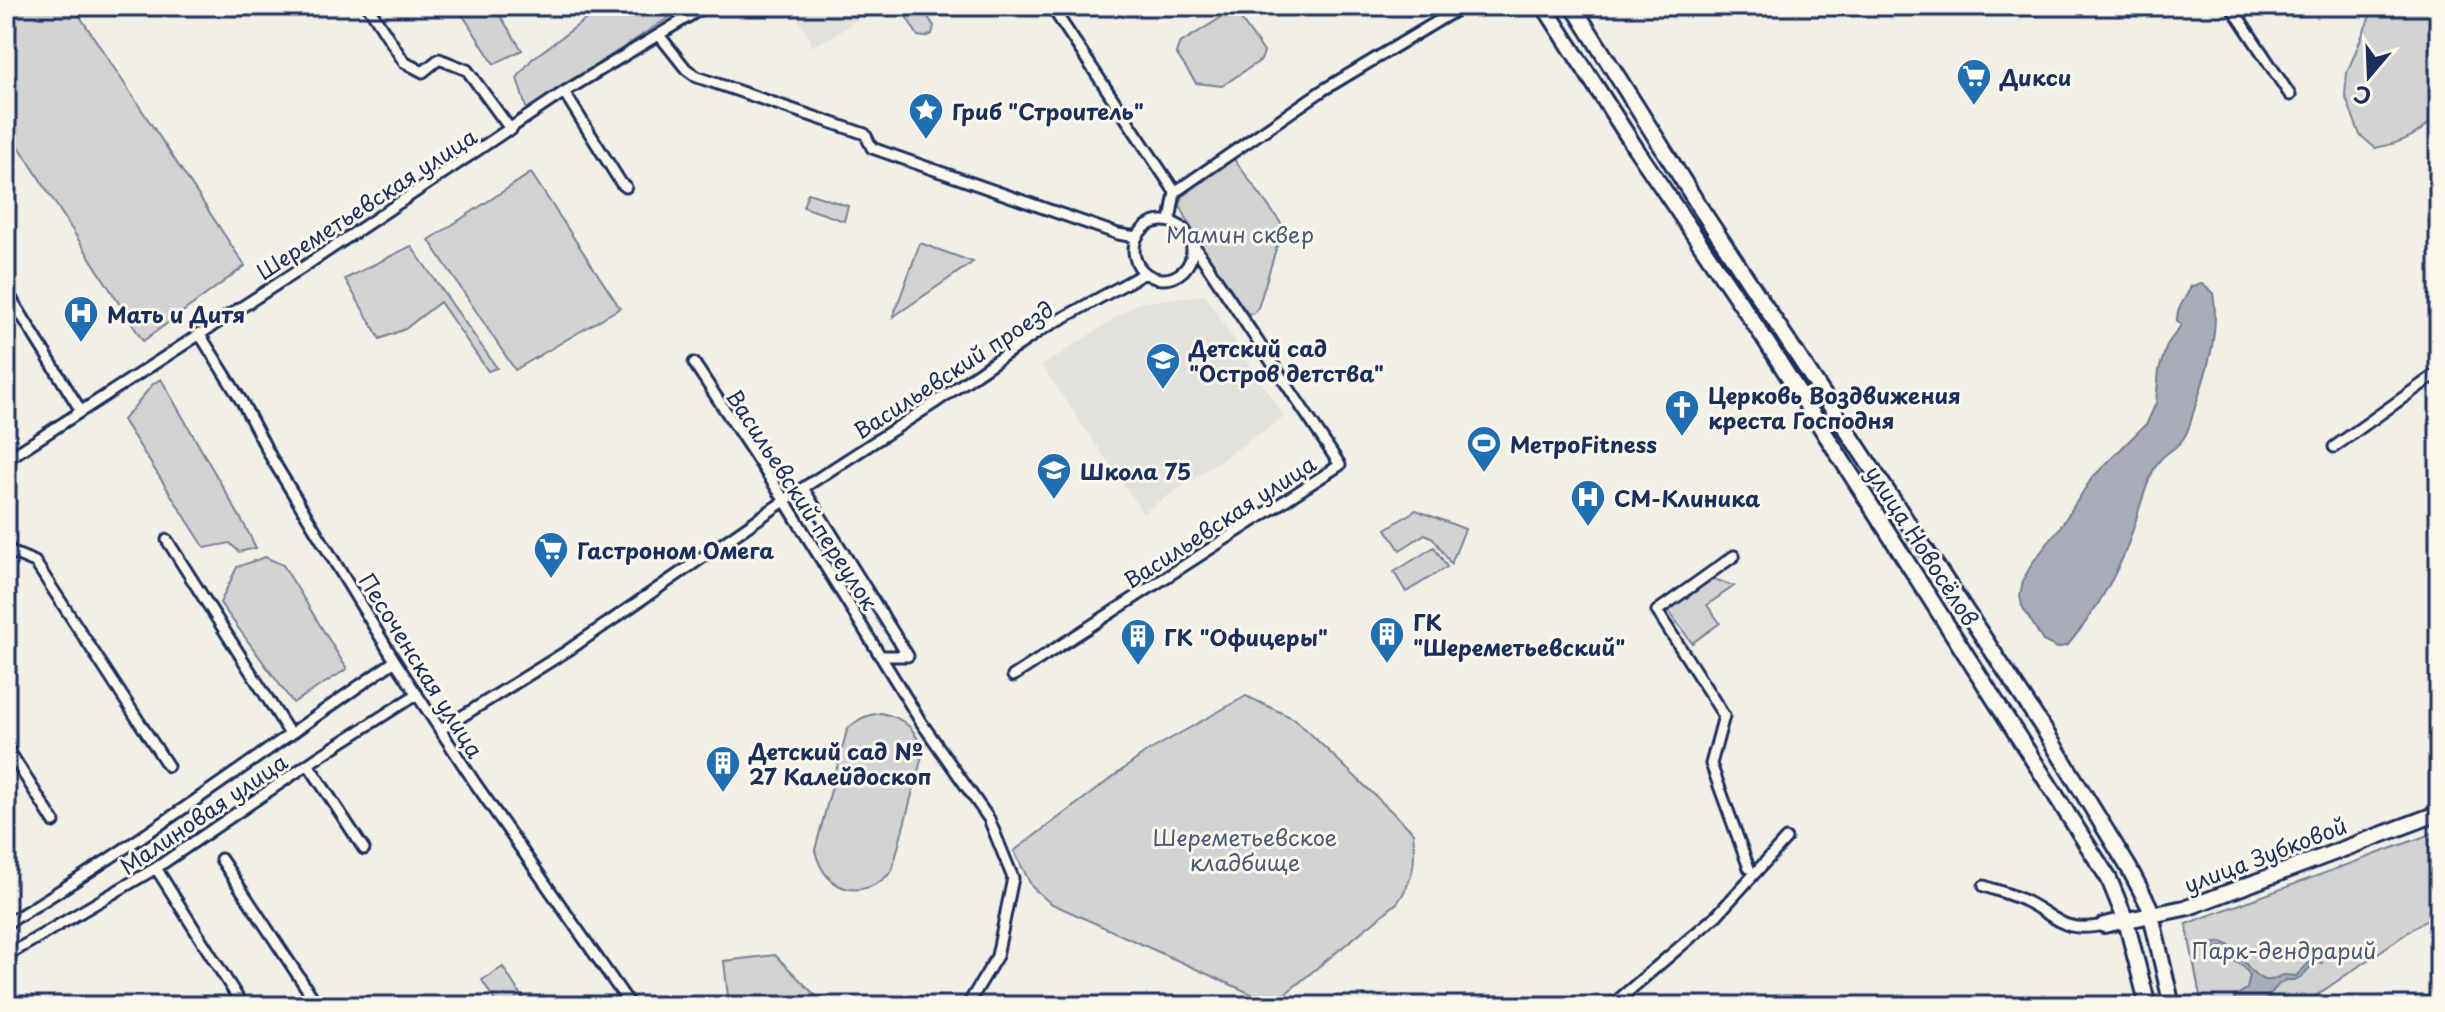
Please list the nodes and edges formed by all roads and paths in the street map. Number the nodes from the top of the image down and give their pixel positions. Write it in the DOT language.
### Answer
graph roads {
  1 [pos="368,6"];
  2 [pos="706,6"];
  3 [pos="1051,6"];
  4 [pos="1463,6"];
  5 [pos="1544,6"];
  6 [pos="1573,6"];
  7 [pos="2231,6"];
  8 [pos="659,35"];
  9 [pos="564,92"];
  10 [pos="2290,95"];
  11 [pos="511,130"];
  12 [pos="626,187"];
  13 [pos="1175,192"];
  14 [pos="1170,221"];
  15 [pos="1136,237"];
  16 [pos="1191,241"];
  17 [pos="1145,273"];
  18 [pos="6,290"];
  19 [pos="199,333"];
  20 [pos="694,363"];
  21 [pos="2439,372"];
  22 [pos="81,411"];
  23 [pos="2334,447"];
  24 [pos="6,460"];
  25 [pos="803,488"];
  26 [pos="785,501"];
  27 [pos="167,540"];
  28 [pos="6,544"];
  29 [pos="1734,556"];
  30 [pos="880,656"];
  31 [pos="395,661"];
  32 [pos="1013,676"];
  33 [pos="417,694"];
  34 [pos="440,730"];
  35 [pos="290,734"];
  36 [pos="6,746"];
  37 [pos="308,764"];
  38 [pos="168,766"];
  39 [pos="2439,813"];
  40 [pos="54,822"];
  41 [pos="1786,839"];
  42 [pos="364,849"];
  43 [pos="221,859"];
  44 [pos="156,868"];
  45 [pos="1749,868"];
  46 [pos="1984,886"];
  47 [pos="2151,916"];
  48 [pos="2126,921"];
  49 [pos="6,924"];
  50 [pos="2104,925"];
  51 [pos="6,956"];
  52 [pos="6,1003"];
  53 [pos="16,1006"];
  54 [pos="243,1006"];
  55 [pos="308,1006"];
  56 [pos="631,1006"];
  57 [pos="967,1006"];
  58 [pos="1611,1006"];
  59 [pos="2148,1006"];
  60 [pos="2172,1006"];
  1 -- 11 [label="street"];
  2 -- 8 [label="street, Шереметьевская улица"];
  3 -- 13 [label="street"];
  4 -- 13 [label="street"];
  5 -- 48 [label="main road, улица Новосёлов"];
  6 -- 47 [label="main road, улица Новосёлов"];
  7 -- 10 [label="street"];
  8 -- 9 [label="street, Шереметьевская улица"];
  8 -- 15 [label="street"];
  9 -- 11 [label="street, Шереметьевская улица"];
  9 -- 12 [label="street"];
  11 -- 19 [label="street, Шереметьевская улица"];
  13 -- 14 [label="street"];
  14 -- 15 [label="street"];
  14 -- 16 [label="street"];
  15 -- 17 [label="street"];
  16 -- 17 [label="street"];
  16 -- 32 [label="street, Васильевская улица"];
  17 -- 25 [label="street, Васильевский проезд"];
  18 -- 22 [label="street"];
  19 -- 22 [label="street, Шереметьевская улица"];
  19 -- 31 [label="street, Песоченская улица"];
  20 -- 26 [label="street, Васильевский переулок"];
  21 -- 23 [label="street"];
  22 -- 24 [label="street, Шереметьевская улица"];
  25 -- 26 [label="street, Васильевский проезд"];
  25 -- 30 [label="street"];
  26 -- 30 [label="street, Васильевский переулок"];
  26 -- 34 [label="street, Васильевский проезд"];
  27 -- 35 [label="street"];
  28 -- 38 [label="street"];
  29 -- 45 [label="street"];
  30 -- 57 [label="street, Васильевский переулок"];
  31 -- 33 [label="street, Песоченская улица"];
  31 -- 35 [label="street, Малиновая улица"];
  33 -- 34 [label="street, Песоченская улица"];
  33 -- 37 [label="street, Малиновая улица"];
  34 -- 56 [label="street, Песоченская улица"];
  35 -- 49 [label="street, Малиновая улица"];
  36 -- 40 [label="street"];
  37 -- 42 [label="street"];
  37 -- 44 [label="street, Малиновая улица"];
  39 -- 47 [label="main road, улица Зубковой"];
  41 -- 58 [label="street"];
  43 -- 55 [label="street"];
  44 -- 51 [label="street, Малиновая улица"];
  44 -- 54 [label="street"];
  46 -- 50 [label="street"];
  47 -- 48 [label="main road, улица Зубковой"];
  47 -- 60 [label="main road, улица Новосёлов"];
  48 -- 50 [label="main road, улица Зубковой"];
  48 -- 59 [label="main road, улица Новосёлов"];
  52 -- 53 [label="street"];
}
